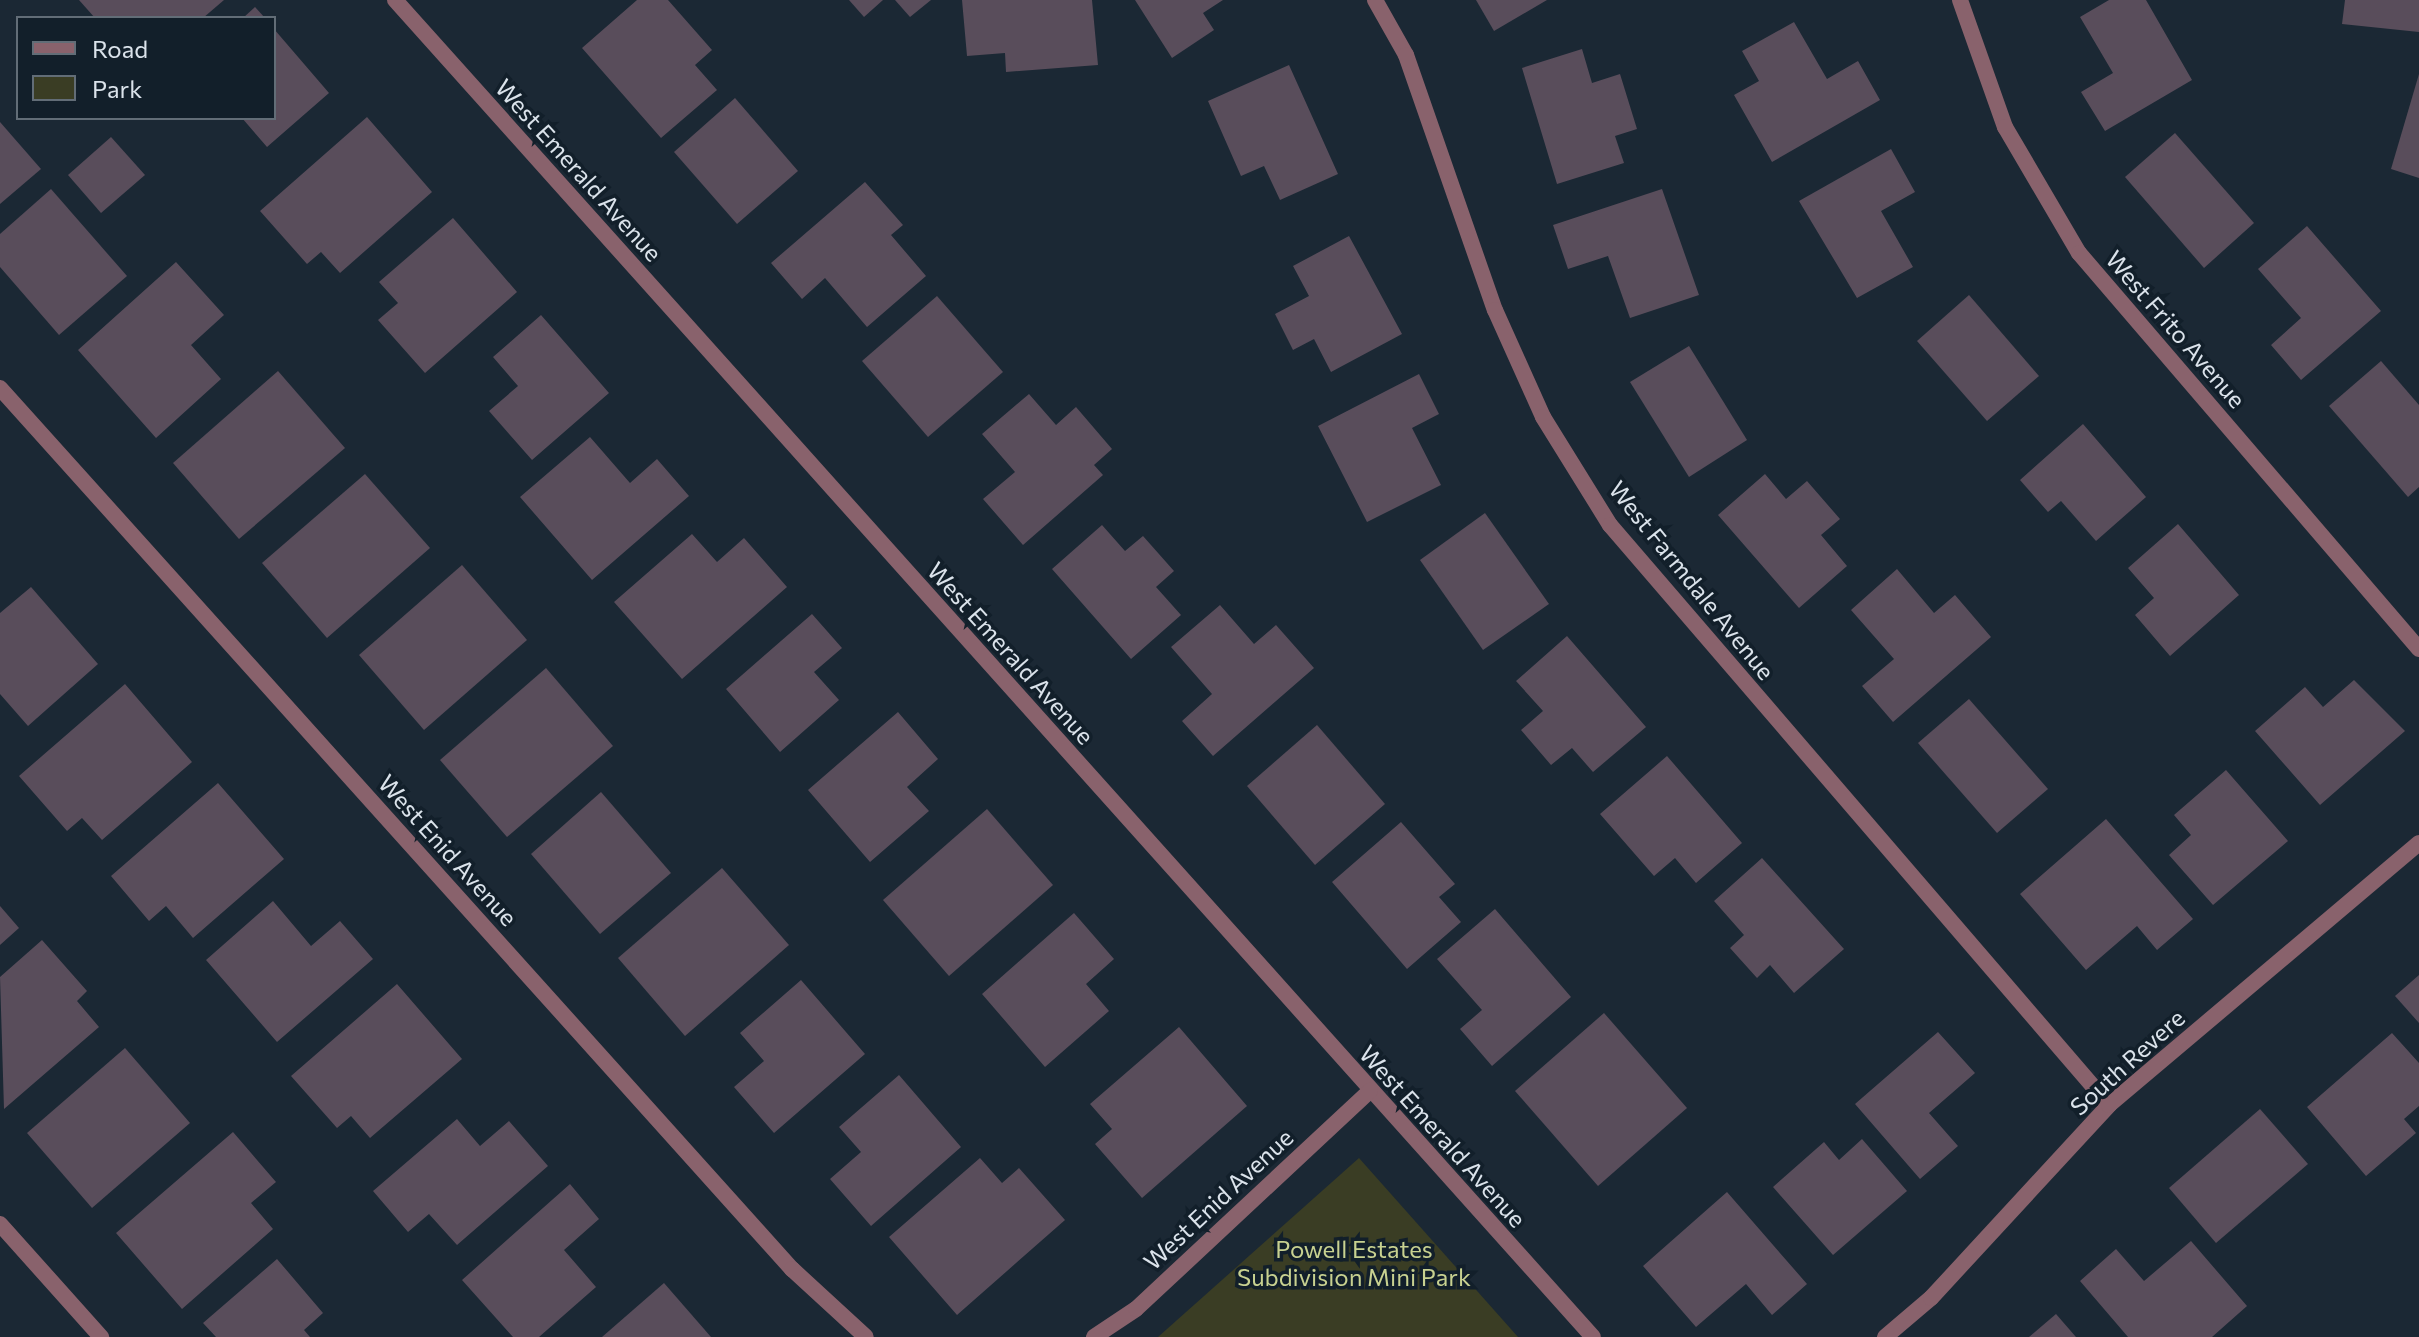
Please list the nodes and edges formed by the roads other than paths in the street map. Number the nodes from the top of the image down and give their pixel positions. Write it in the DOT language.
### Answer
graph roads {
  1 [pos="395,0"];
  2 [pos="1375,0"];
  3 [pos="1960,0"];
  4 [pos="0,388"];
  5 [pos="2419,649"];
  6 [pos="2419,843"];
  7 [pos="1370,1091"];
  8 [pos="2109,1105"];
  9 [pos="0,1224"];
  10 [pos="101,1337"];
  11 [pos="866,1337"];
  12 [pos="1094,1337"];
  13 [pos="1593,1337"];
  14 [pos="1885,1337"];
  1 -- 7 [label="street, West Emerald Avenue"];
  2 -- 8 [label="street, West Farmdale Avenue"];
  3 -- 5 [label="street, West Frito Avenue"];
  4 -- 11 [label="street, West Enid Avenue"];
  6 -- 8 [label="street, South Revere"];
  7 -- 12 [label="street, West Enid Avenue"];
  7 -- 13 [label="street, West Emerald Avenue"];
  8 -- 14 [label="street, South Revere"];
  9 -- 10 [label="street"];
}
